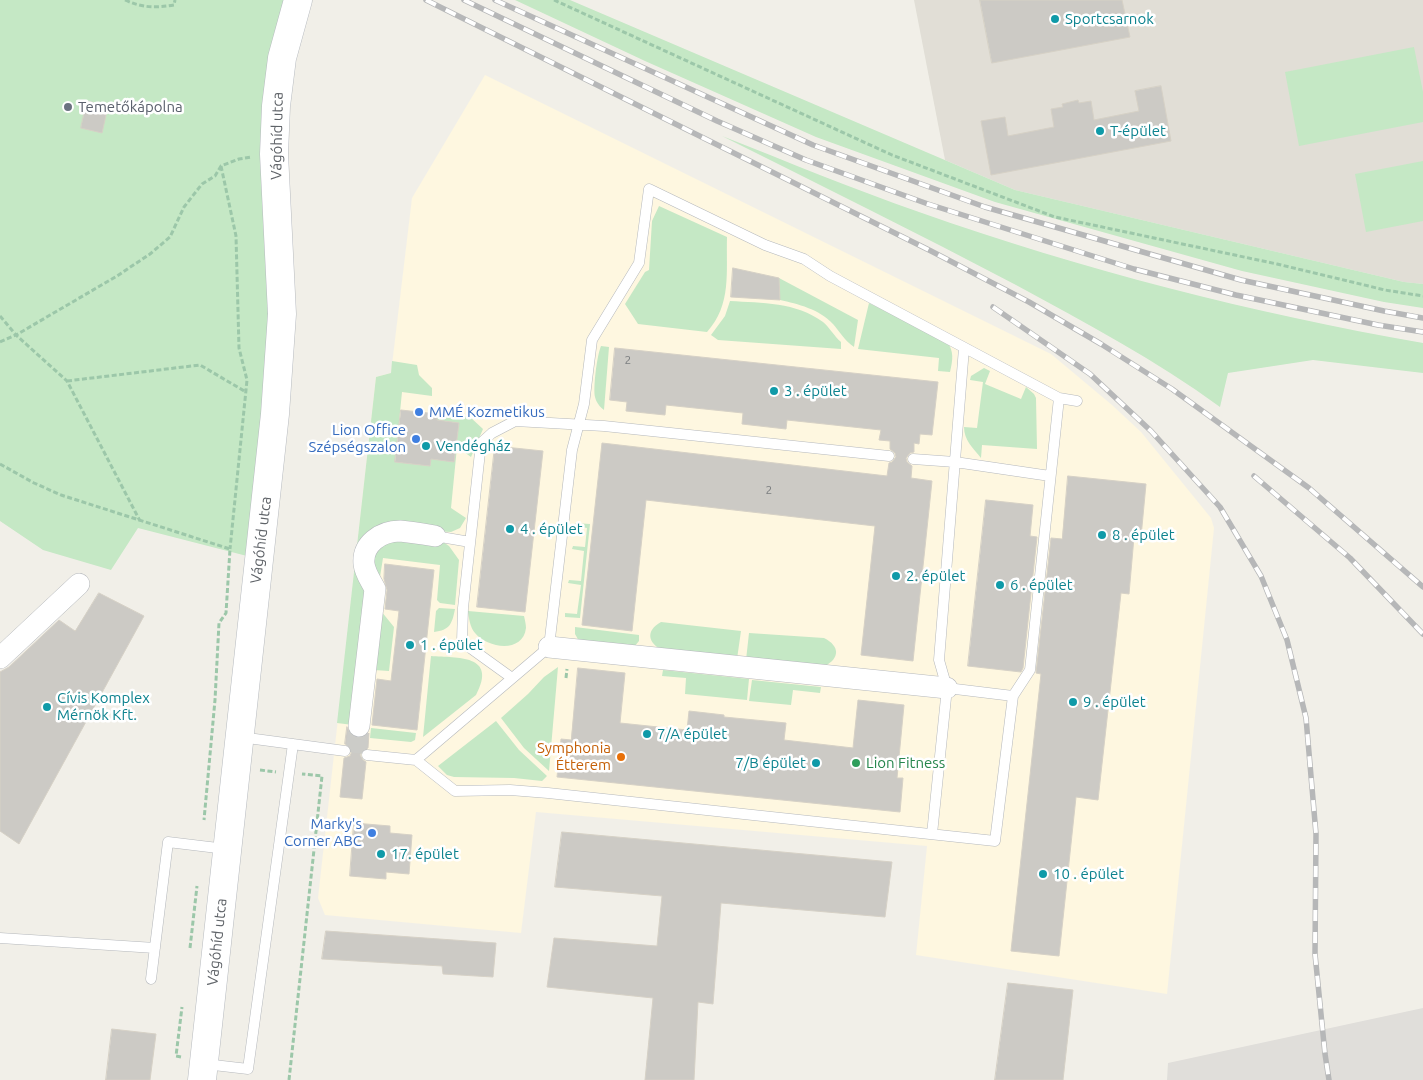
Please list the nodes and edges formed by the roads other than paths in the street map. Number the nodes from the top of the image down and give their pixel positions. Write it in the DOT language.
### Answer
graph roads {
  1 [pos="298,0"];
  2 [pos="964,348"];
  3 [pos="1059,398"];
  4 [pos="1077,401"];
  5 [pos="578,424"];
  6 [pos="889,456"];
  7 [pos="913,459"];
  8 [pos="955,462"];
  9 [pos="1050,476"];
  10 [pos="435,536"];
  11 [pos="470,542"];
  12 [pos="79,584"];
  13 [pos="549,647"];
  14 [pos="0,658"];
  15 [pos="512,678"];
  16 [pos="947,688"];
  17 [pos="1013,696"];
  18 [pos="359,726"];
  19 [pos="239,736"];
  20 [pos="294,744"];
  21 [pos="344,751"];
  22 [pos="367,754"];
  23 [pos="416,760"];
  24 [pos="932,834"];
  25 [pos="214,847"];
  26 [pos="0,938"];
  27 [pos="155,948"];
  28 [pos="152,979"];
  29 [pos="203,1072"];
  1 -- 19 [label="main road, Vágóhíd utca"];
  2 -- 3 [label="lane"];
  2 -- 5 [label="lane"];
  2 -- 8 [label="lane"];
  3 -- 4 [label="lane"];
  3 -- 9 [label="lane"];
  5 -- 6 [label="lane"];
  5 -- 11 [label="lane"];
  5 -- 13 [label="lane"];
  7 -- 8 [label="lane"];
  8 -- 9 [label="lane"];
  8 -- 16 [label="lane"];
  9 -- 17 [label="lane"];
  10 -- 11 [label="lane"];
  10 -- 18 [label="street"];
  11 -- 15 [label="lane"];
  12 -- 14 [label="street"];
  13 -- 15 [label="lane"];
  13 -- 16 [label="street"];
  15 -- 23 [label="lane"];
  16 -- 17 [label="lane"];
  16 -- 24 [label="lane"];
  17 -- 24 [label="lane"];
  19 -- 20 [label="lane"];
  19 -- 25 [label="main road, Vágóhíd utca"];
  20 -- 21 [label="lane"];
  20 -- 29 [label="lane"];
  22 -- 23 [label="lane"];
  23 -- 24 [label="lane"];
  25 -- 27 [label="lane"];
  25 -- 29 [label="main road, Vágóhíd utca"];
  26 -- 27 [label="lane"];
  27 -- 28 [label="lane"];
}
